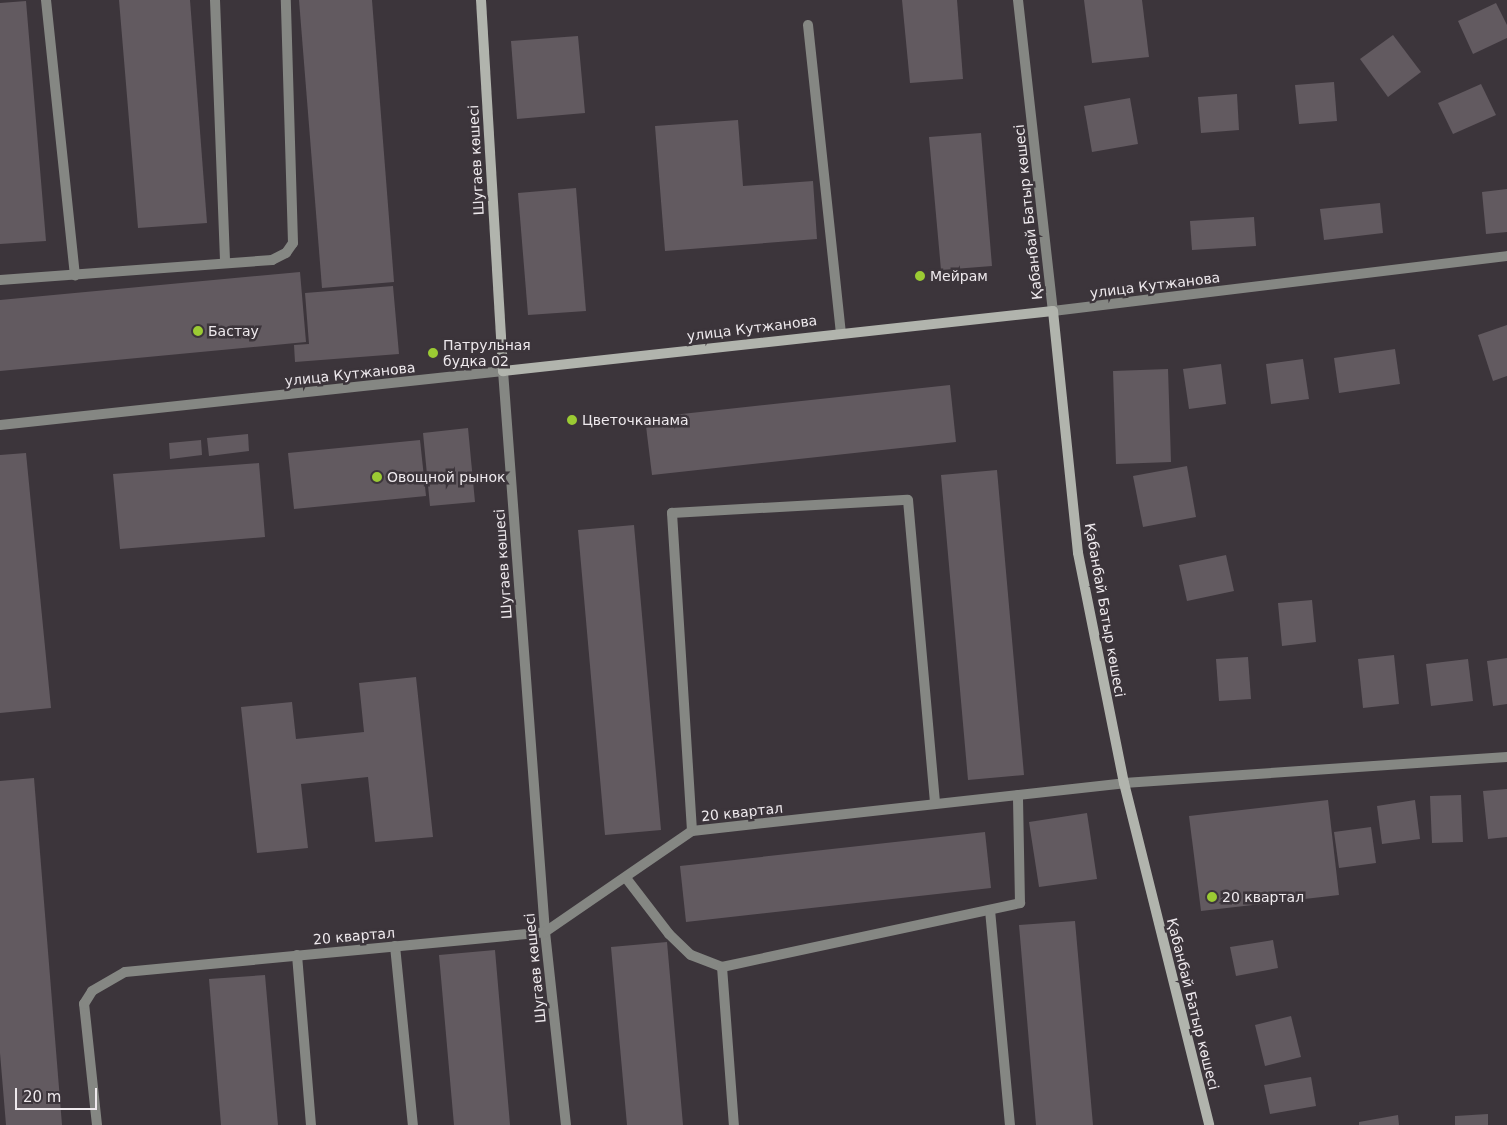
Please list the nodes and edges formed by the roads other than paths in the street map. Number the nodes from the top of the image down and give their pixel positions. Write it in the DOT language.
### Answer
graph roads {
  1 [pos="46,0"];
  2 [pos="215,0"];
  3 [pos="286,0"];
  4 [pos="481,0"];
  5 [pos="1018,0"];
  6 [pos="808,25"];
  7 [pos="1507,256"];
  8 [pos="225,263"];
  9 [pos="74,275"];
  10 [pos="0,280"];
  11 [pos="1053,310"];
  12 [pos="840,332"];
  13 [pos="502,371"];
  14 [pos="0,425"];
  15 [pos="1507,757"];
  16 [pos="1124,783"];
  17 [pos="1018,794"];
  18 [pos="935,804"];
  19 [pos="692,831"];
  20 [pos="626,878"];
  21 [pos="990,910"];
  22 [pos="545,932"];
  23 [pos="395,946"];
  24 [pos="297,956"];
  25 [pos="722,967"];
  26 [pos="97,1125"];
  27 [pos="311,1125"];
  28 [pos="413,1125"];
  29 [pos="566,1125"];
  30 [pos="734,1125"];
  31 [pos="1010,1125"];
  32 [pos="1209,1125"];
  1 -- 9 [label="street"];
  2 -- 8 [label="street"];
  3 -- 8 [label="street"];
  4 -- 13 [label="main road, Шугаев көшесі"];
  5 -- 11 [label="street, Қабанбай Батыр көшесі"];
  6 -- 12 [label="street"];
  7 -- 11 [label="street, улица Кутжанова"];
  8 -- 9 [label="street"];
  9 -- 10 [label="street"];
  11 -- 12 [label="main road, улица Кутжанова"];
  11 -- 16 [label="main road, Қабанбай Батыр көшесі"];
  12 -- 13 [label="main road, улица Кутжанова"];
  13 -- 14 [label="street, улица Кутжанова"];
  13 -- 22 [label="street, Шугаев көшесі"];
  15 -- 16 [label="street, 20 квартал"];
  16 -- 17 [label="street, 20 квартал"];
  16 -- 32 [label="main road, Қабанбай Батыр көшесі"];
  17 -- 18 [label="street, 20 квартал"];
  17 -- 21 [label="street"];
  18 -- 19 [label="street, 20 квартал"];
  18 -- 19 [label="street"];
  19 -- 20 [label="street, 20 квартал"];
  20 -- 22 [label="street, 20 квартал"];
  20 -- 25 [label="street"];
  21 -- 25 [label="street"];
  21 -- 31 [label="street"];
  22 -- 23 [label="street, 20 квартал"];
  22 -- 29 [label="street, Шугаев көшесі"];
  23 -- 24 [label="street, 20 квартал"];
  23 -- 28 [label="street"];
  24 -- 26 [label="street, 20 квартал"];
  24 -- 27 [label="street"];
  25 -- 30 [label="street"];
}
